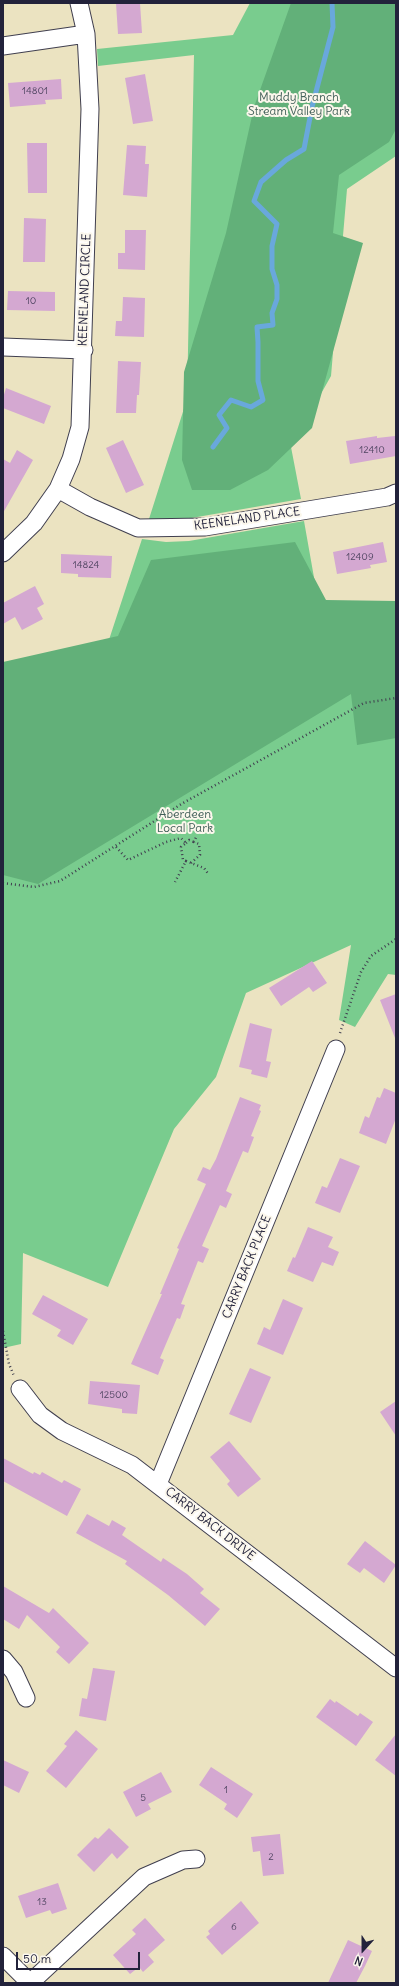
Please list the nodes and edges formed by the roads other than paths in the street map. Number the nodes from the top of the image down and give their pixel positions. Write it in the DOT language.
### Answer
graph roads {
  1 [pos="79,3"];
  2 [pos="86,34"];
  3 [pos="3,46"];
  4 [pos="3,347"];
  5 [pos="84,350"];
  6 [pos="58,489"];
  7 [pos="396,493"];
  8 [pos="3,553"];
  9 [pos="336,1049"];
  10 [pos="20,1389"];
  11 [pos="158,1484"];
  12 [pos="3,1659"];
  13 [pos="396,1668"];
  14 [pos="26,1698"];
  15 [pos="196,1859"];
  16 [pos="3,1956"];
  17 [pos="30,1983"];
  1 -- 2 [label="street, KEENELAND CIRCLE"];
  2 -- 3 [label="street"];
  2 -- 5 [label="street, KEENELAND CIRCLE"];
  4 -- 5 [label="street"];
  5 -- 6 [label="street, KEENELAND CIRCLE"];
  6 -- 7 [label="street, KEENELAND PLACE"];
  6 -- 8 [label="street, KEENELAND CIRCLE"];
  9 -- 11 [label="street, CARRY BACK PLACE"];
  10 -- 11 [label="street, CARRY BACK DRIVE"];
  11 -- 13 [label="street, CARRY BACK DRIVE"];
  12 -- 14 [label="street"];
  15 -- 17 [label="street"];
  16 -- 17 [label="street"];
}
